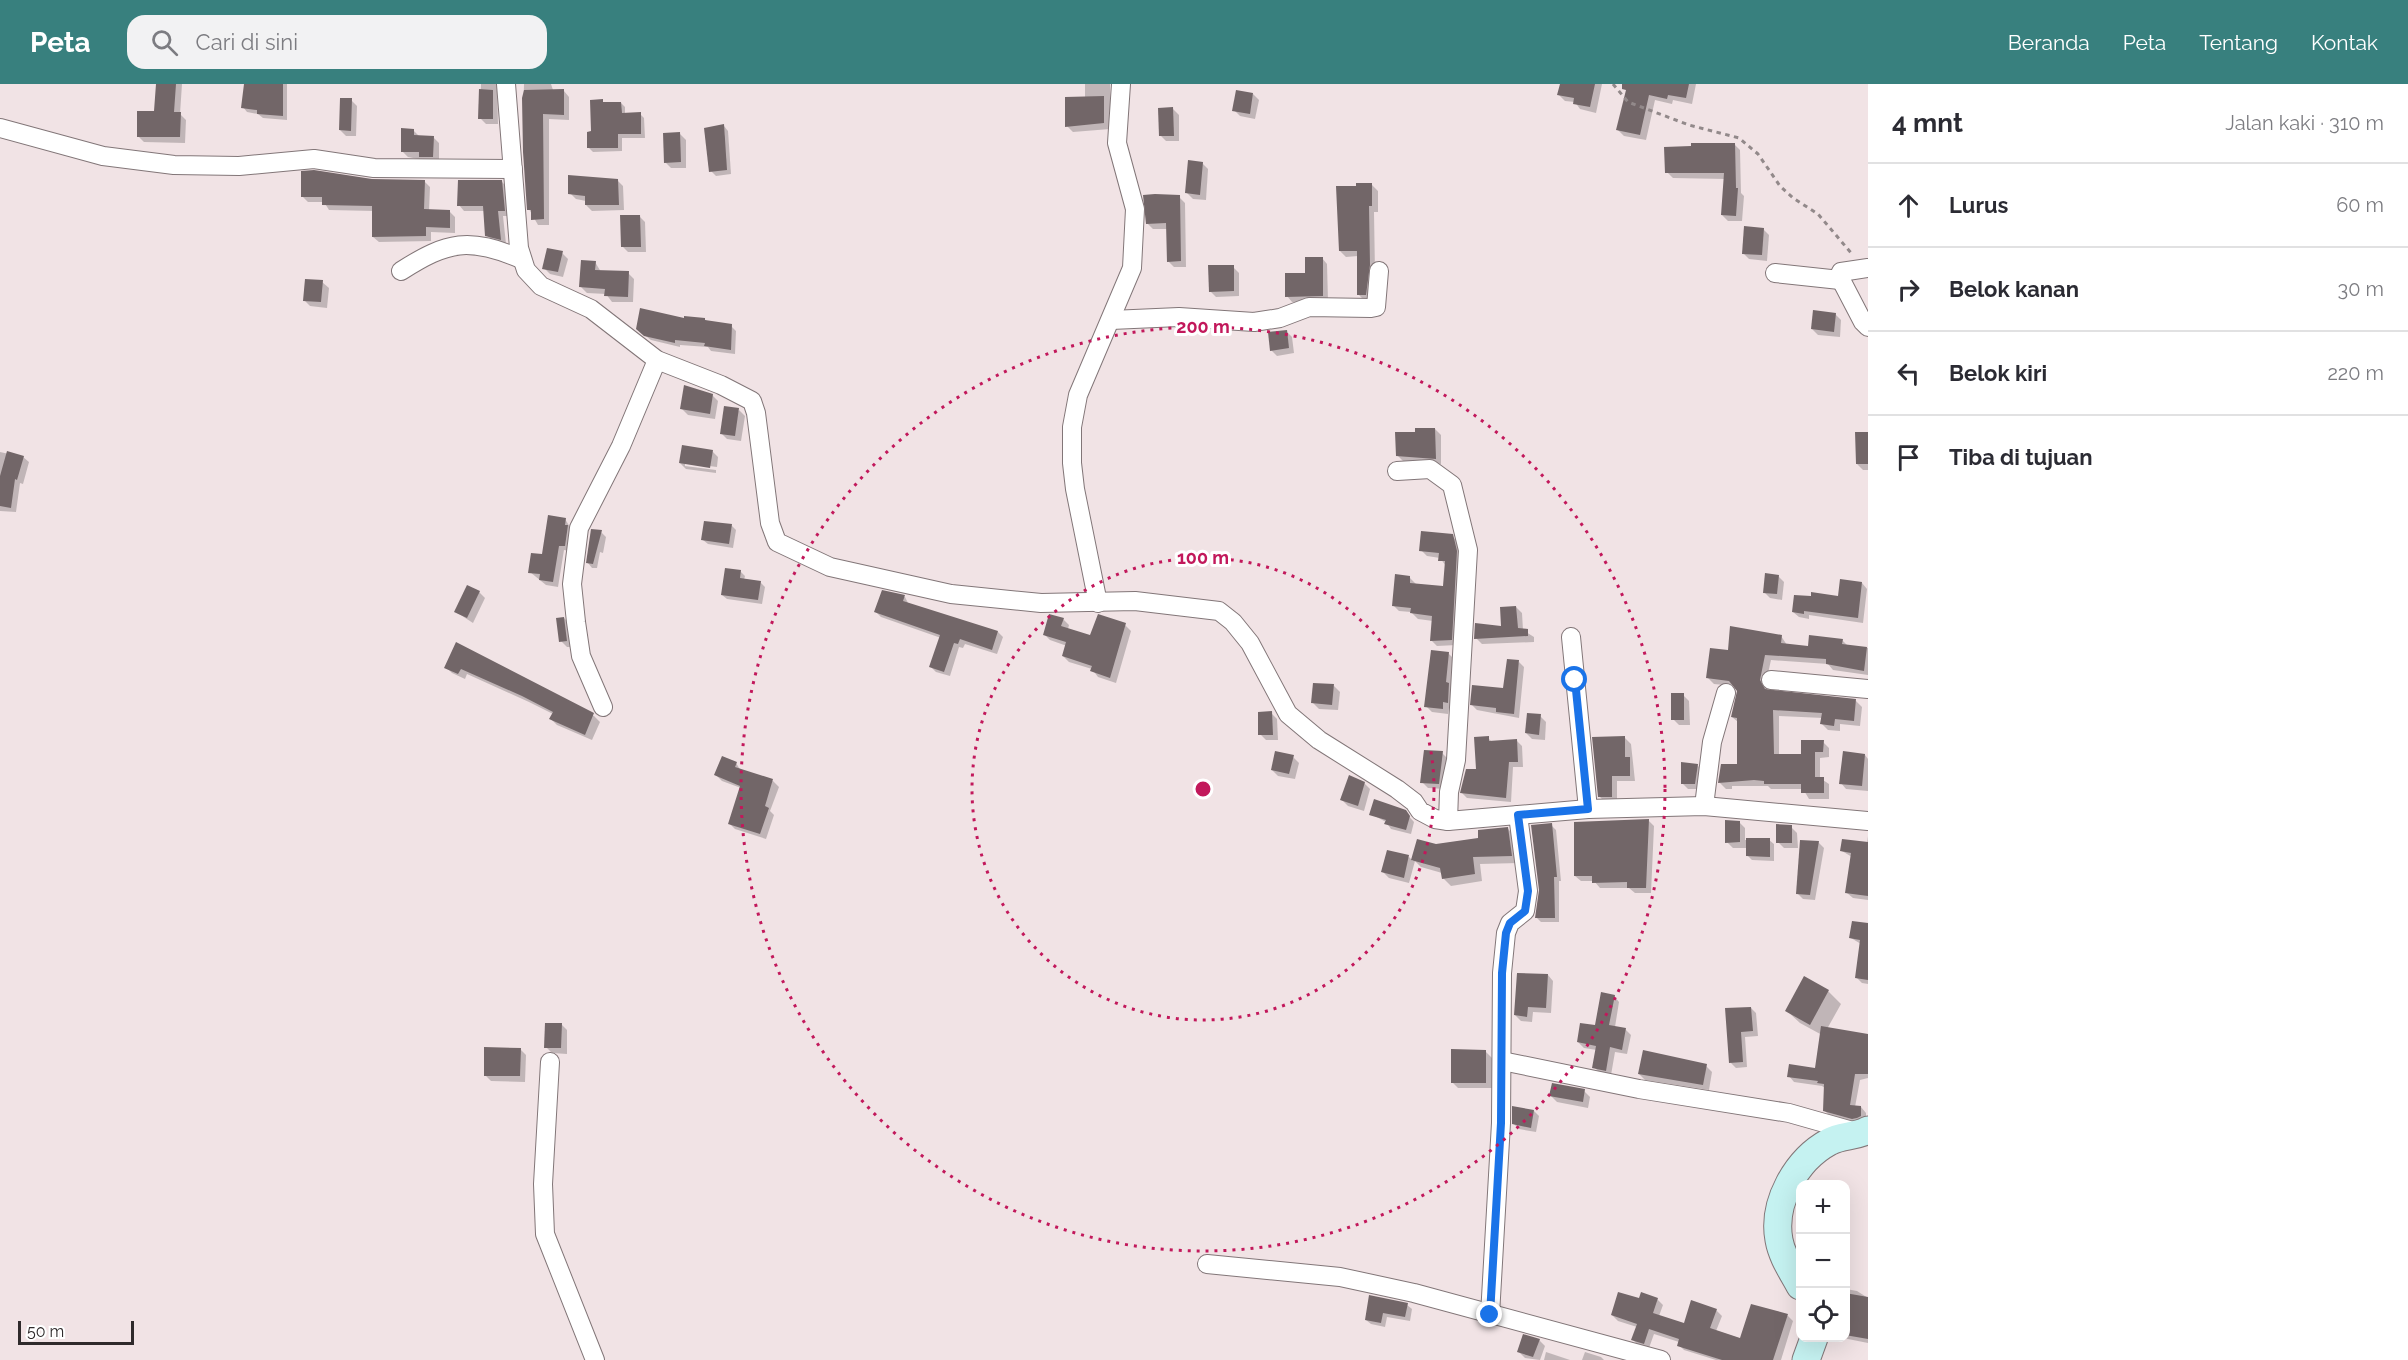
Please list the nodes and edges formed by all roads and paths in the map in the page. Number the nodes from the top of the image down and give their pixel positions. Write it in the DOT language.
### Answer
graph roads {
  1 [pos="506,84"];
  2 [pos="1121,84"];
  3 [pos="1613,84"];
  4 [pos="0,128"];
  5 [pos="513,169"];
  6 [pos="522,259"];
  7 [pos="1866,268"];
  8 [pos="401,271"];
  9 [pos="1379,271"];
  10 [pos="1775,273"];
  11 [pos="1840,280"];
  12 [pos="1111,320"];
  13 [pos="1868,327"];
  14 [pos="657,360"];
  15 [pos="1397,471"];
  16 [pos="1098,603"];
  17 [pos="1571,637"];
  18 [pos="1771,680"];
  19 [pos="1868,689"];
  20 [pos="1726,693"];
  21 [pos="603,706"];
  22 [pos="1704,806"];
  23 [pos="1588,809"];
  24 [pos="1518,815"];
  25 [pos="1448,821"];
  26 [pos="1868,821"];
  27 [pos="1502,1061"];
  28 [pos="550,1062"];
  29 [pos="1866,1133"];
  30 [pos="1207,1264"];
  31 [pos="1796,1279"];
  32 [pos="1490,1315"];
  33 [pos="1813,1342"];
  34 [pos="595,1360"];
  35 [pos="1661,1360"];
  36 [pos="1806,1360"];
  1 -- 5 [label="street"];
  2 -- 12 [label="street"];
  3 -- 7 [label="path"];
  4 -- 5 [label="street"];
  5 -- 6 [label="street"];
  6 -- 8 [label="street"];
  6 -- 14 [label="street"];
  7 -- 11 [label="street"];
  9 -- 12 [label="street"];
  10 -- 11 [label="street"];
  11 -- 13 [label="street"];
  12 -- 16 [label="street"];
  14 -- 16 [label="street"];
  14 -- 21 [label="street"];
  15 -- 25 [label="street"];
  16 -- 25 [label="street"];
  17 -- 23 [label="street"];
  18 -- 19 [label="street"];
  20 -- 22 [label="street"];
  22 -- 23 [label="street"];
  22 -- 26 [label="street"];
  23 -- 24 [label="street"];
  24 -- 25 [label="street"];
  24 -- 27 [label="street"];
  27 -- 29 [label="street"];
  27 -- 32 [label="street"];
  28 -- 34 [label="street"];
  29 -- 31 [label="main road"];
  30 -- 32 [label="street"];
  32 -- 35 [label="street"];
  33 -- 36 [label="main road"];
}
